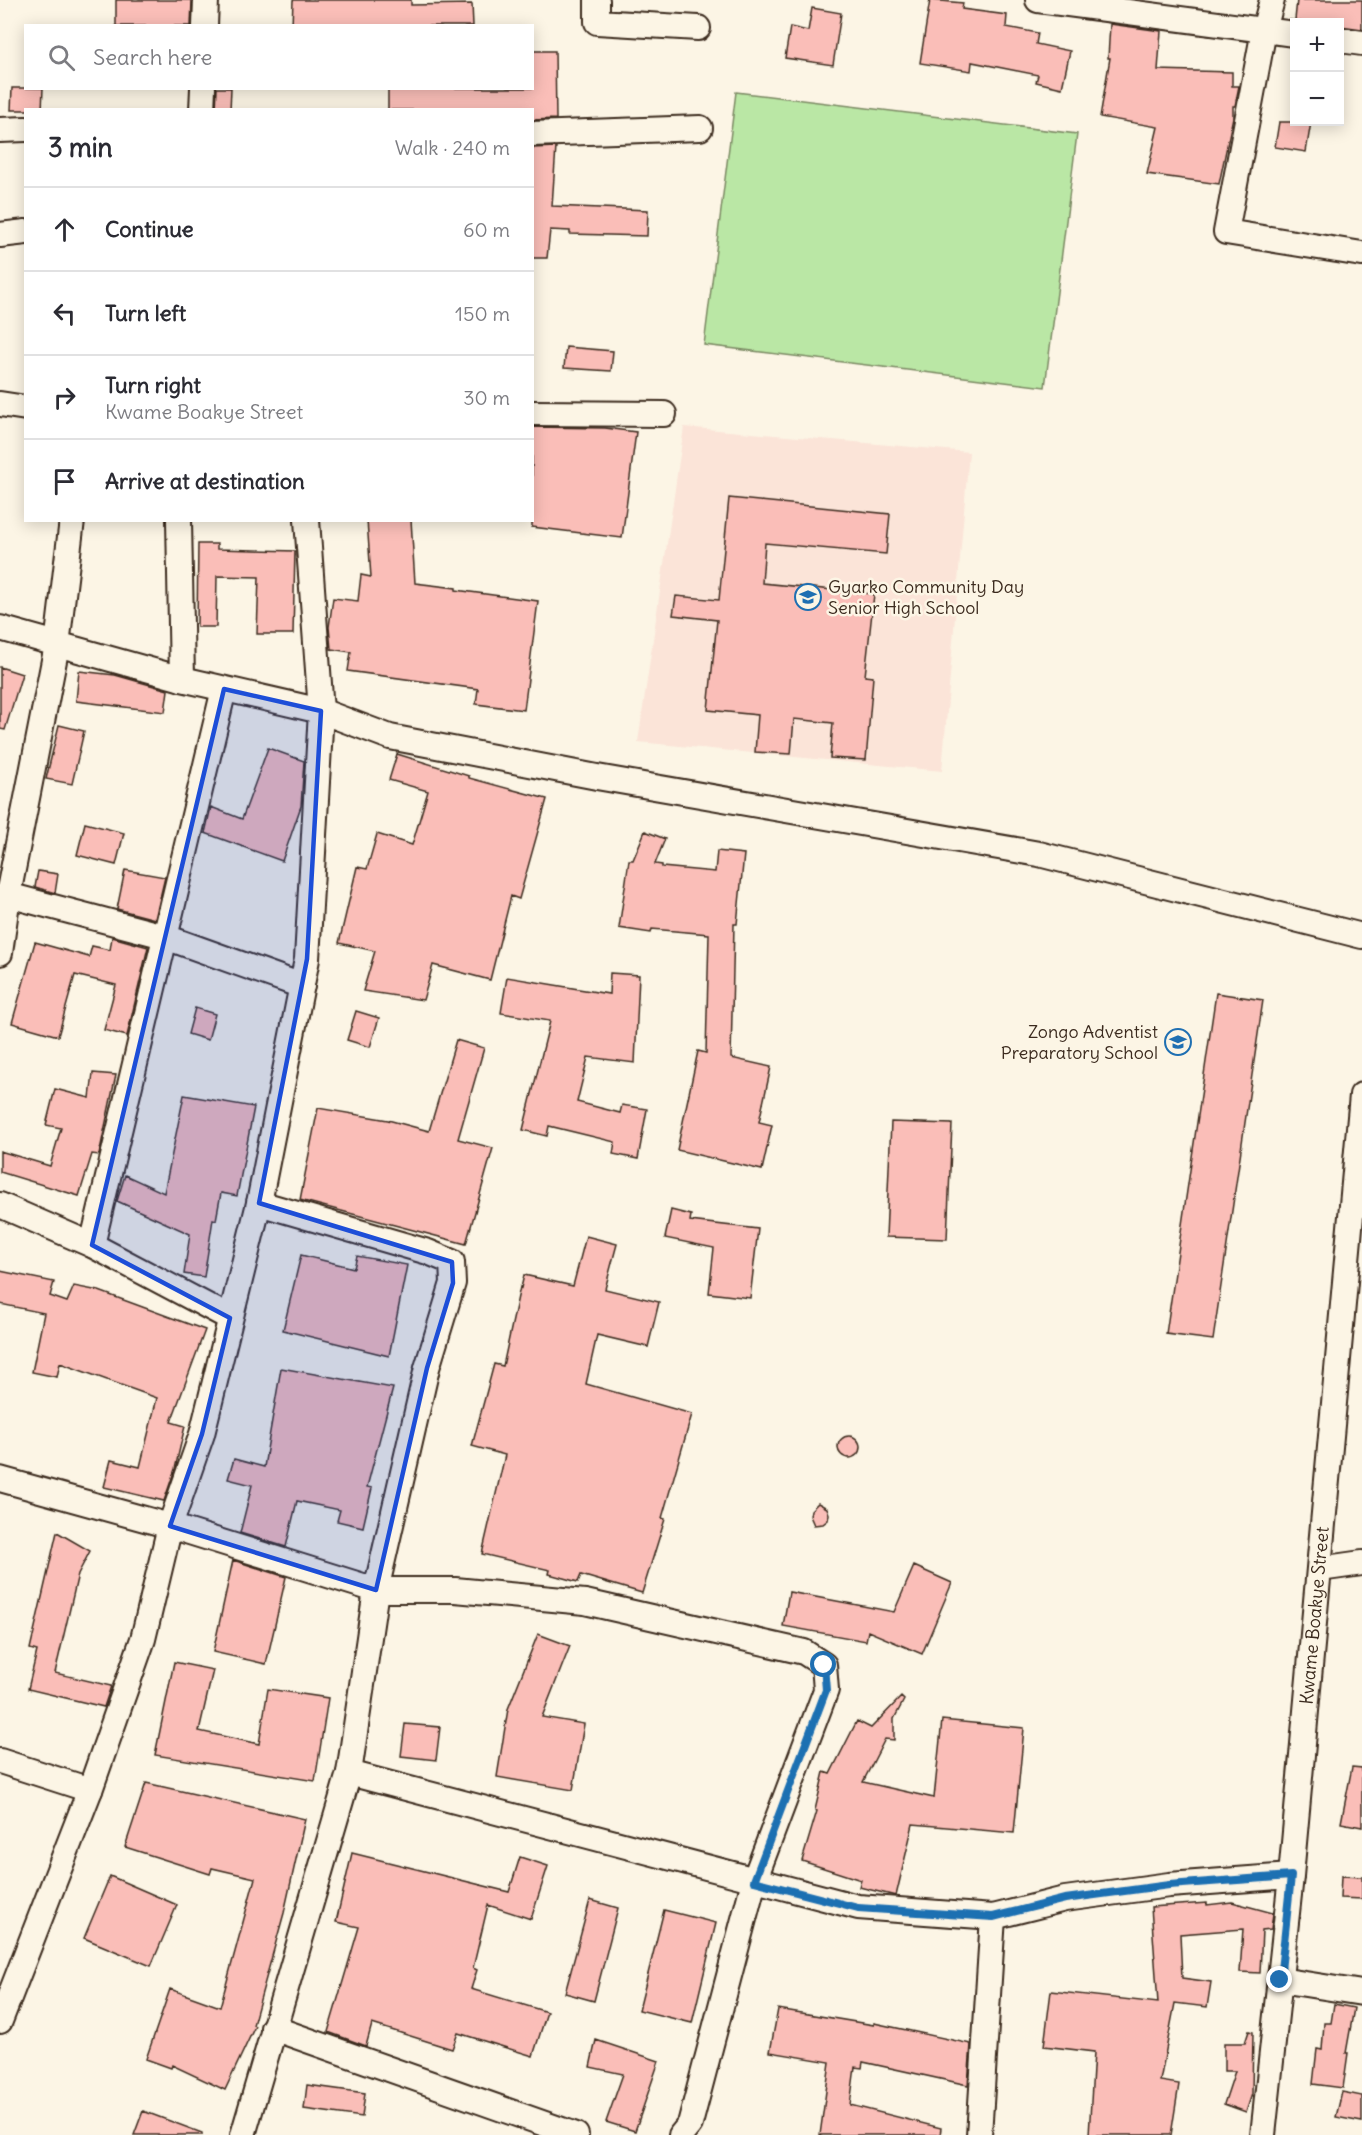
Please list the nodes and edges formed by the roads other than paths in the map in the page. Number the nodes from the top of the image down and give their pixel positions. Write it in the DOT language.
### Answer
graph roads {
  1 [pos="206,0"];
  2 [pos="597,0"];
  3 [pos="1038,0"];
  4 [pos="1272,0"];
  5 [pos="205,24"];
  6 [pos="698,28"];
  7 [pos="1264,30"];
  8 [pos="1290,33"];
  9 [pos="1344,41"];
  10 [pos="1362,43"];
  11 [pos="203,90"];
  12 [pos="202,108"];
  13 [pos="700,128"];
  14 [pos="24,129"];
  15 [pos="0,130"];
  16 [pos="534,134"];
  17 [pos="24,232"];
  18 [pos="0,235"];
  19 [pos="1362,254"];
  20 [pos="0,404"];
  21 [pos="24,408"];
  22 [pos="534,413"];
  23 [pos="664,414"];
  24 [pos="72,522"];
  25 [pos="178,522"];
  26 [pos="307,522"];
  27 [pos="0,628"];
  28 [pos="57,645"];
  29 [pos="182,679"];
  30 [pos="224,689"];
  31 [pos="321,711"];
  32 [pos="8,895"];
  33 [pos="1362,936"];
  34 [pos="165,938"];
  35 [pos="1,942"];
  36 [pos="302,986"];
  37 [pos="1362,1095"];
  38 [pos="259,1203"];
  39 [pos="0,1205"];
  40 [pos="92,1245"];
  41 [pos="231,1318"];
  42 [pos="0,1479"];
  43 [pos="170,1526"];
  44 [pos="1362,1563"];
  45 [pos="1320,1569"];
  46 [pos="376,1590"];
  47 [pos="0,1761"];
  48 [pos="349,1773"];
  49 [pos="90,1790"];
  50 [pos="1291,1876"];
  51 [pos="754,1881"];
  52 [pos="993,1917"];
  53 [pos="1280,1980"];
  54 [pos="1362,1993"];
  55 [pos="0,2021"];
  56 [pos="273,2028"];
  57 [pos="243,2135"];
  58 [pos="576,2135"];
  59 [pos="681,2135"];
  60 [pos="979,2135"];
  61 [pos="1263,2135"];
  1 -- 5 [label="street"];
  2 -- 6 [label="street"];
  3 -- 7 [label="street"];
  4 -- 7 [label="street"];
  7 -- 8 [label="street"];
  7 -- 19 [label="street"];
  9 -- 10 [label="street"];
  11 -- 12 [label="street"];
  13 -- 16 [label="street"];
  14 -- 15 [label="street"];
  17 -- 18 [label="street"];
  20 -- 21 [label="street"];
  22 -- 23 [label="street"];
  24 -- 28 [label="street"];
  25 -- 29 [label="street"];
  26 -- 31 [label="street"];
  27 -- 28 [label="street"];
  28 -- 29 [label="street"];
  28 -- 32 [label="street"];
  29 -- 30 [label="street"];
  30 -- 31 [label="street"];
  30 -- 34 [label="street"];
  31 -- 33 [label="street"];
  31 -- 36 [label="street"];
  32 -- 34 [label="street"];
  32 -- 35 [label="street"];
  34 -- 36 [label="street"];
  34 -- 40 [label="street"];
  36 -- 38 [label="street"];
  37 -- 45 [label="street, Kwame Boakye Street"];
  38 -- 41 [label="street"];
  38 -- 46 [label="street"];
  39 -- 40 [label="street"];
  40 -- 41 [label="street"];
  41 -- 43 [label="street"];
  42 -- 43 [label="street"];
  43 -- 46 [label="street"];
  43 -- 49 [label="street"];
  44 -- 45 [label="street"];
  45 -- 50 [label="street, Kwame Boakye Street"];
  46 -- 48 [label="street"];
  46 -- 51 [label="street"];
  47 -- 49 [label="street"];
  48 -- 51 [label="street"];
  48 -- 56 [label="street"];
  49 -- 55 [label="street"];
  50 -- 52 [label="street"];
  50 -- 53 [label="street, Kwame Boakye Street"];
  51 -- 52 [label="street"];
  51 -- 59 [label="street"];
  52 -- 60 [label="street"];
  53 -- 54 [label="street"];
  53 -- 61 [label="street, Kwame Boakye Street"];
  56 -- 57 [label="street"];
  56 -- 58 [label="street"];
}
